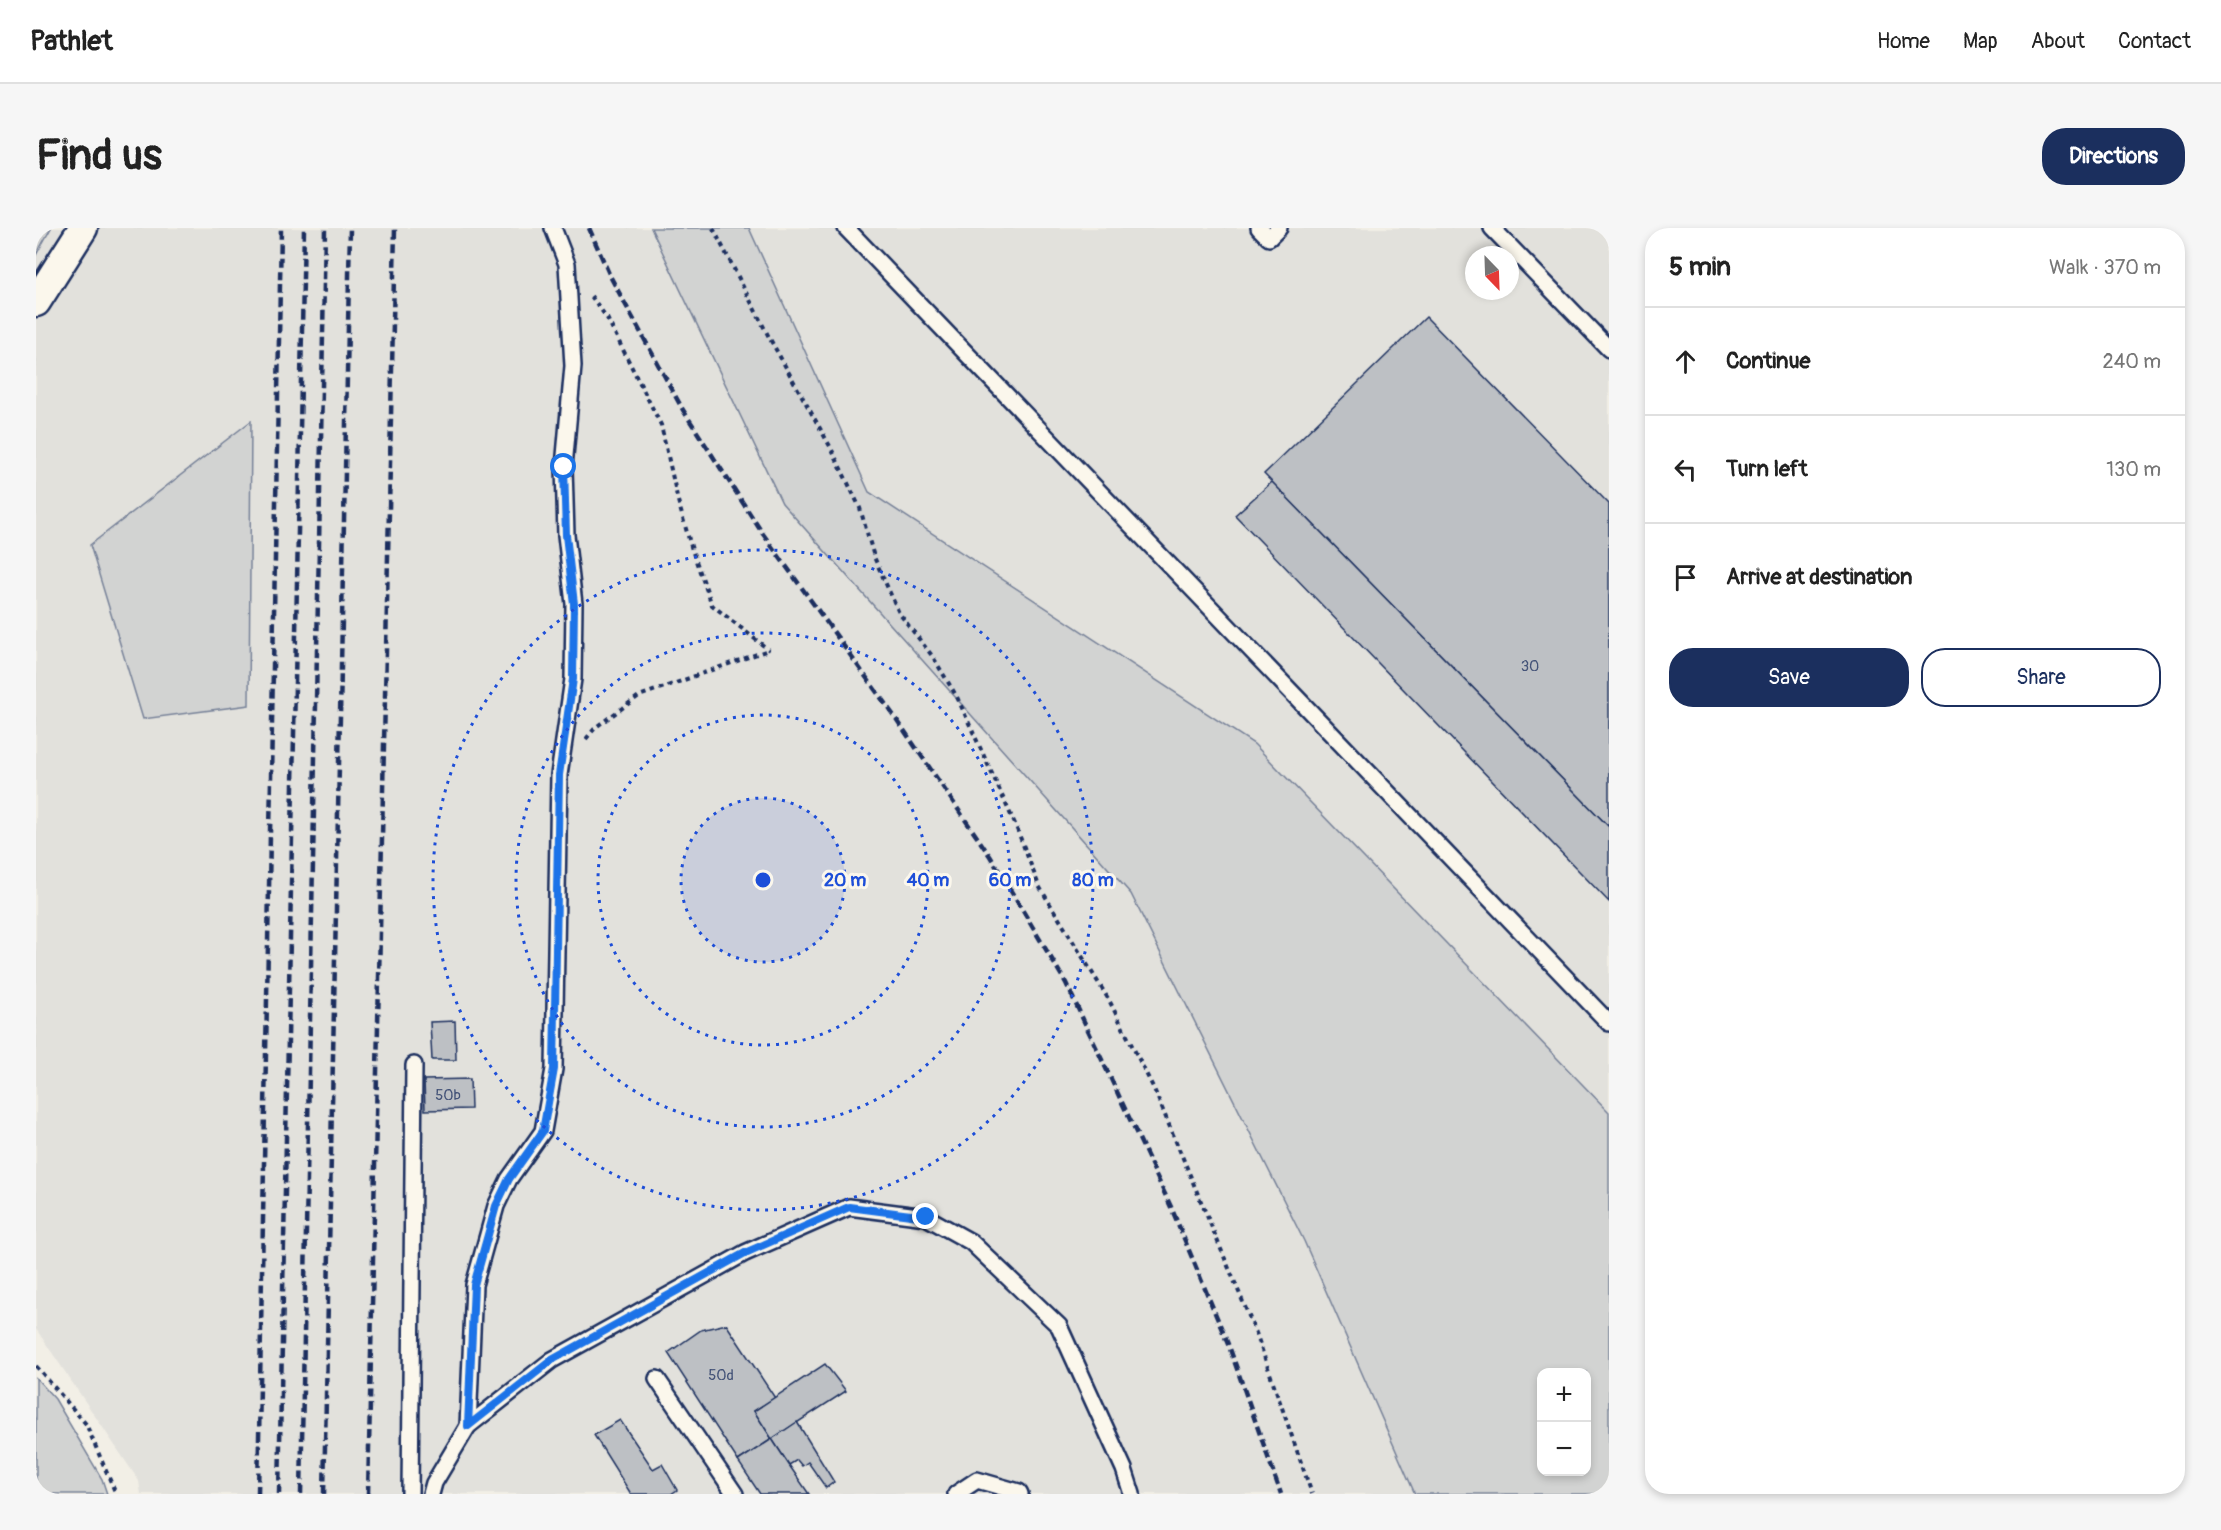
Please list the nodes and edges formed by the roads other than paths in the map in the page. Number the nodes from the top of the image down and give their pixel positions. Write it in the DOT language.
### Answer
graph roads {
  1 [pos="83,228"];
  2 [pos="553,228"];
  3 [pos="846,228"];
  4 [pos="1259,228"];
  5 [pos="1279,228"];
  6 [pos="1492,228"];
  7 [pos="36,302"];
  8 [pos="1609,349"];
  9 [pos="1609,1023"];
  10 [pos="414,1065"];
  11 [pos="657,1379"];
  12 [pos="468,1426"];
  13 [pos="410,1494"];
  14 [pos="431,1494"];
  15 [pos="735,1494"];
  16 [pos="956,1494"];
  17 [pos="1020,1494"];
  18 [pos="1132,1494"];
  1 -- 7 [label="street"];
  2 -- 12 [label="lane"];
  3 -- 9 [label="lane"];
  4 -- 5 [label="lane"];
  6 -- 8 [label="lane"];
  10 -- 13 [label="lane"];
  11 -- 15 [label="lane"];
  12 -- 14 [label="lane"];
  12 -- 18 [label="lane"];
  16 -- 17 [label="lane"];
}
